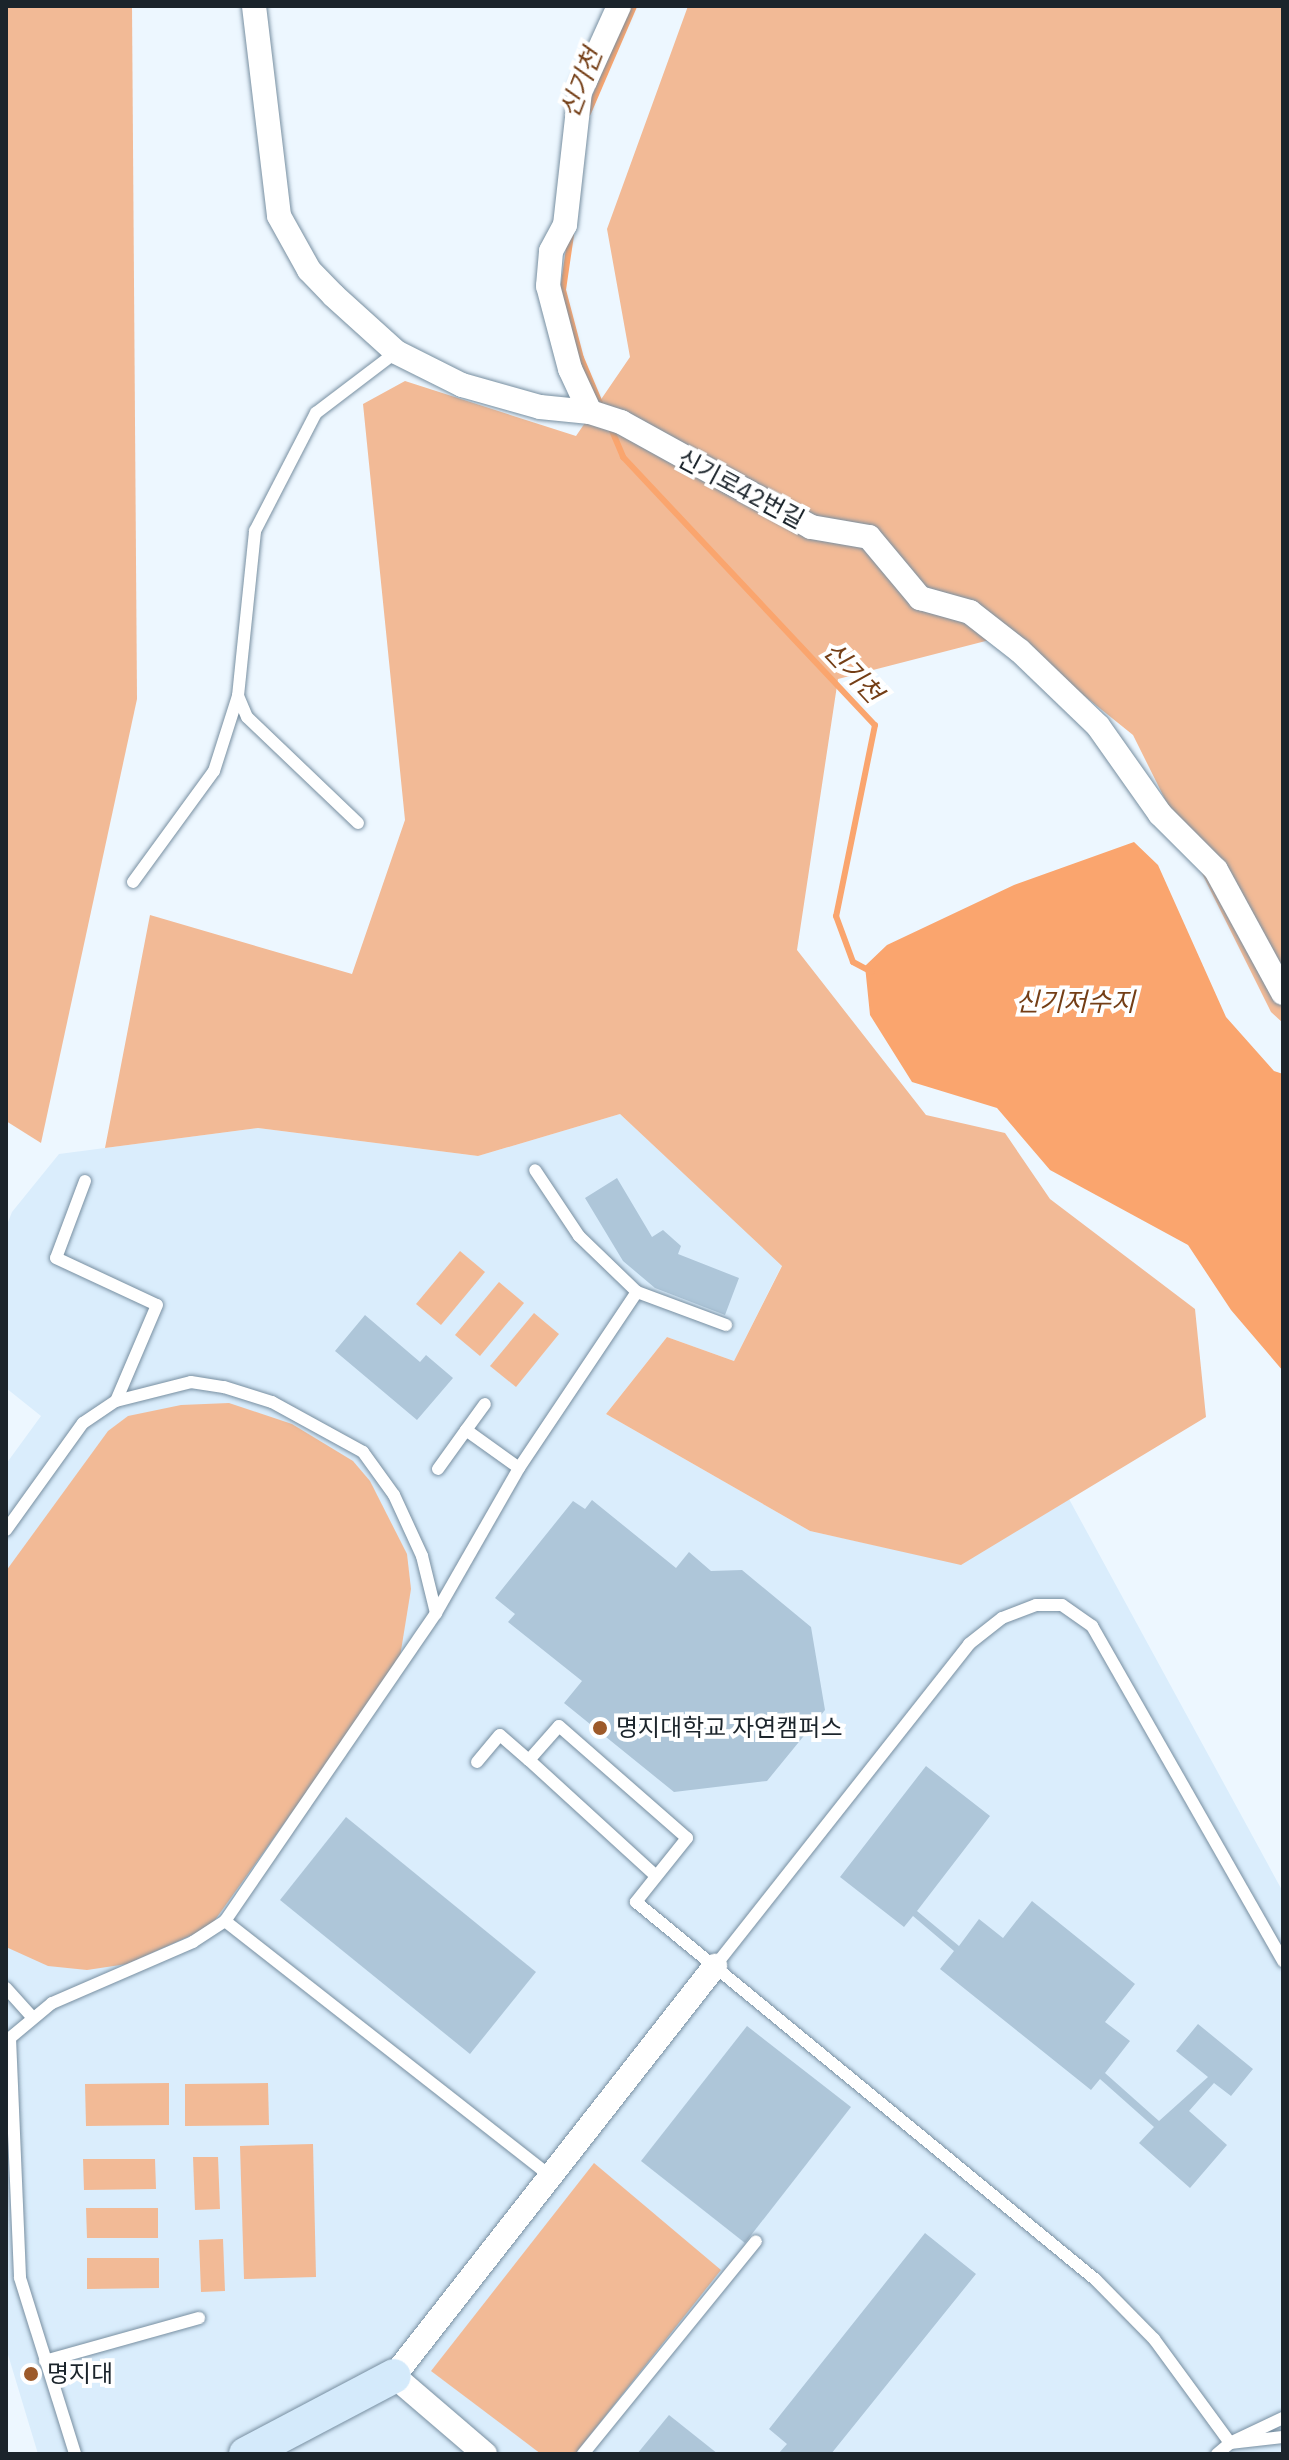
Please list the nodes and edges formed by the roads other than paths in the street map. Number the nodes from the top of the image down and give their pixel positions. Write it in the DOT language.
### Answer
graph roads {
  1 [pos="254,6"];
  2 [pos="619,6"];
  3 [pos="396,352"];
  4 [pos="590,412"];
  5 [pos="238,696"];
  6 [pos="358,823"];
  7 [pos="133,882"];
  8 [pos="1283,993"];
  9 [pos="535,1170"];
  10 [pos="85,1181"];
  11 [pos="637,1292"];
  12 [pos="726,1325"];
  13 [pos="116,1401"];
  14 [pos="485,1404"];
  15 [pos="466,1430"];
  16 [pos="519,1468"];
  17 [pos="438,1469"];
  18 [pos="6,1530"];
  19 [pos="436,1613"];
  20 [pos="529,1760"];
  21 [pos="477,1762"];
  22 [pos="656,1876"];
  23 [pos="225,1921"];
  24 [pos="1283,1961"];
  25 [pos="715,1966"];
  26 [pos="6,1988"];
  27 [pos="31,2016"];
  28 [pos="552,2177"];
  29 [pos="756,2241"];
  30 [pos="199,2318"];
  31 [pos="45,2361"];
  32 [pos="394,2376"];
  33 [pos="1283,2418"];
  34 [pos="1283,2437"];
  35 [pos="1230,2443"];
  36 [pos="75,2454"];
  37 [pos="246,2454"];
  38 [pos="485,2454"];
  39 [pos="583,2454"];
  40 [pos="1217,2454"];
  1 -- 3 [label="street, 신기로42번길"];
  2 -- 4 [label="street"];
  3 -- 4 [label="street, 신기로42번길"];
  3 -- 5 [label="lane"];
  4 -- 8 [label="street, 신기로42번길"];
  5 -- 6 [label="lane"];
  5 -- 7 [label="lane"];
  9 -- 11 [label="lane"];
  10 -- 13 [label="lane"];
  11 -- 12 [label="lane"];
  11 -- 16 [label="lane"];
  13 -- 18 [label="lane"];
  13 -- 19 [label="lane"];
  14 -- 15 [label="lane"];
  15 -- 16 [label="lane"];
  15 -- 17 [label="lane"];
  16 -- 19 [label="lane"];
  19 -- 23 [label="lane"];
  20 -- 21 [label="lane"];
  20 -- 22 [label="lane"];
  20 -- 22 [label="lane"];
  22 -- 25 [label="lane"];
  23 -- 27 [label="lane"];
  23 -- 28 [label="lane"];
  24 -- 25 [label="lane"];
  25 -- 28 [label="street"];
  25 -- 35 [label="lane"];
  26 -- 27 [label="lane"];
  27 -- 31 [label="lane"];
  28 -- 32 [label="street"];
  29 -- 39 [label="lane"];
  30 -- 31 [label="lane"];
  31 -- 36 [label="lane"];
  32 -- 37 [label="main road"];
  32 -- 38 [label="street"];
  33 -- 35 [label="lane"];
  34 -- 35 [label="lane"];
  35 -- 40 [label="lane"];
}
